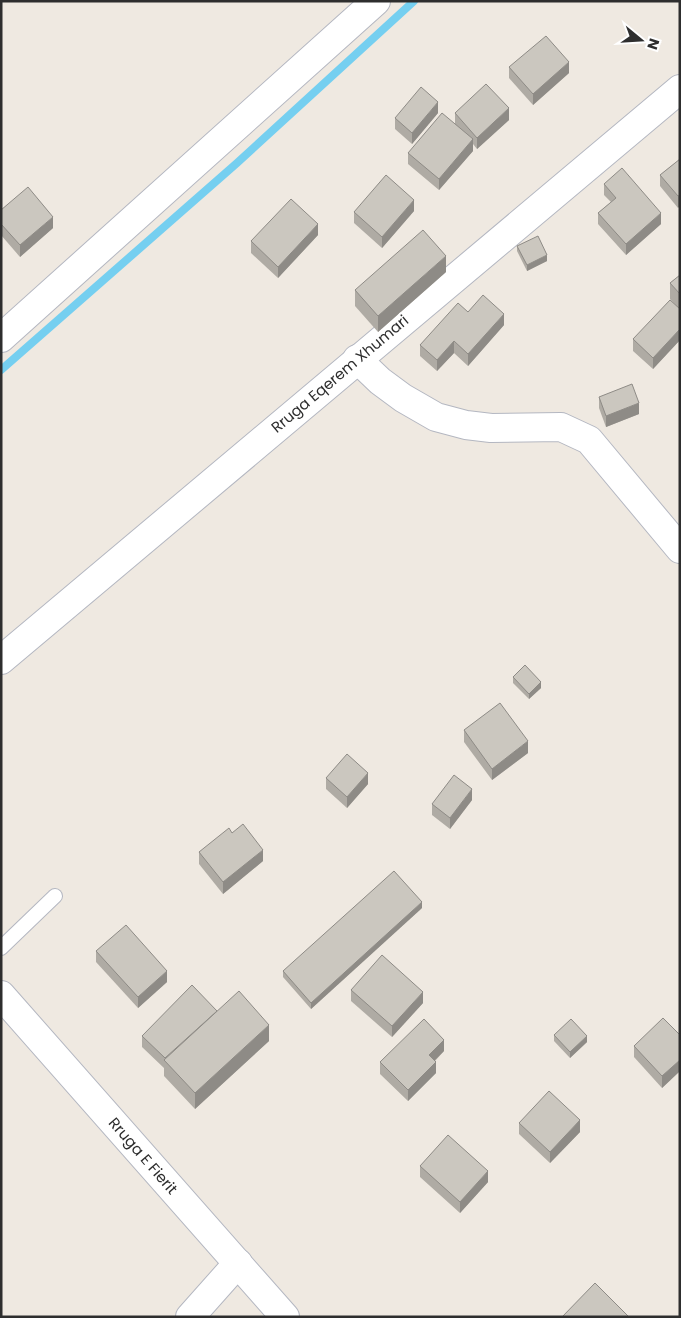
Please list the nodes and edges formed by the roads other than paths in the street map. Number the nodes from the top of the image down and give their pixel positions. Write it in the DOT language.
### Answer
graph roads {
  1 [pos="376,1"];
  2 [pos="680,89"];
  3 [pos="1,338"];
  4 [pos="357,359"];
  5 [pos="680,549"];
  6 [pos="1,660"];
  7 [pos="55,896"];
  8 [pos="1,948"];
  9 [pos="4,1004"];
  10 [pos="238,1263"];
  11 [pos="190,1317"];
  12 [pos="285,1317"];
  1 -- 3 [label="street"];
  2 -- 4 [label="street, Rruga Eqerem Xhumari"];
  4 -- 5 [label="street"];
  4 -- 6 [label="street, Rruga Eqerem Xhumari"];
  7 -- 8 [label="lane"];
  9 -- 10 [label="street, Rruga E Fierit"];
  10 -- 11 [label="street"];
  10 -- 12 [label="street, Rruga E Fierit"];
}
